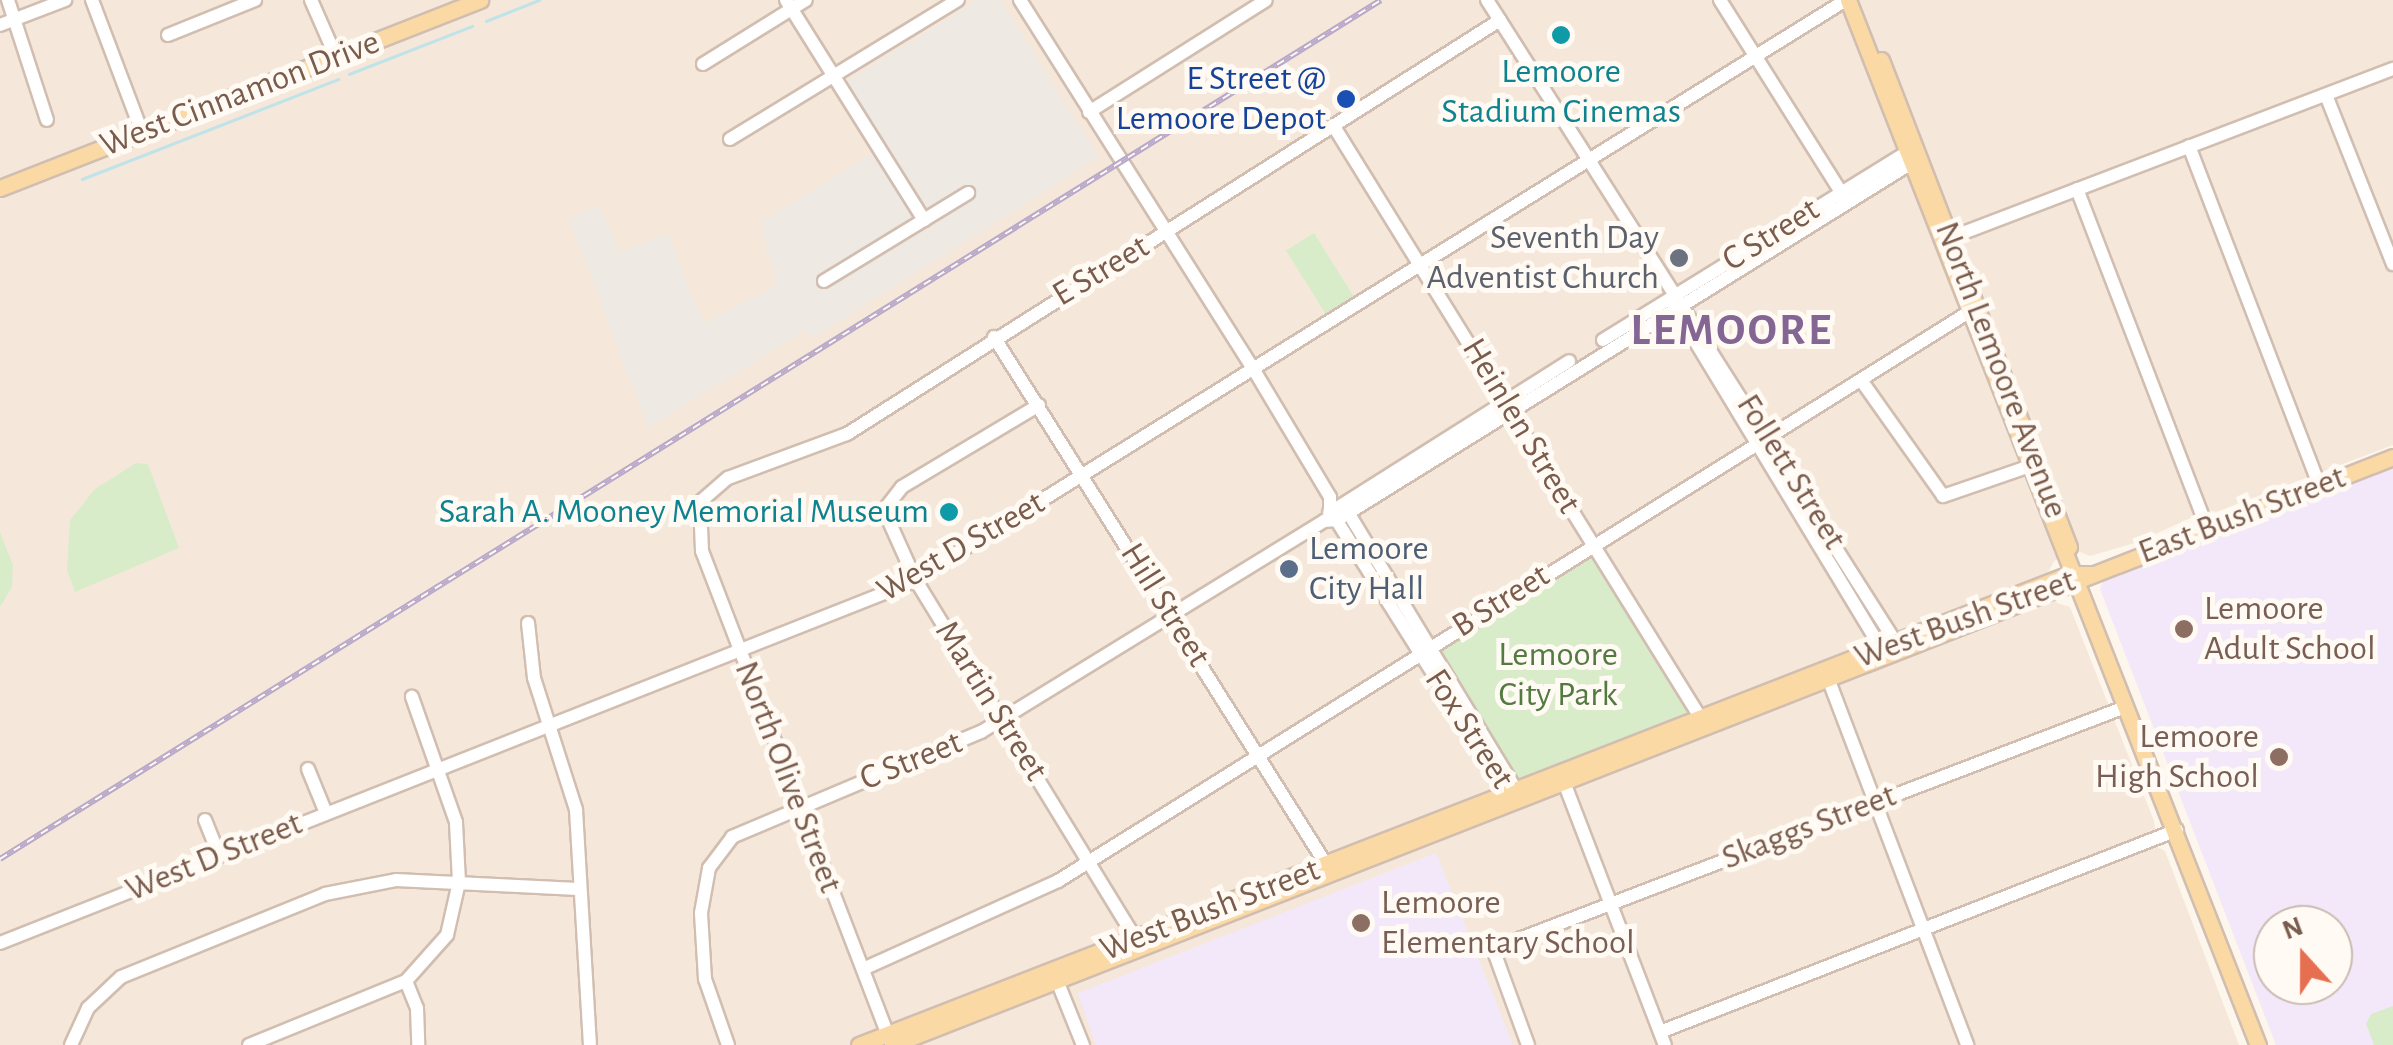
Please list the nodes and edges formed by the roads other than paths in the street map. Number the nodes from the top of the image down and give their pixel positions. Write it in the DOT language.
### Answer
graph roads {
  1 [pos="8,0"];
  2 [pos="65,0"];
  3 [pos="92,0"];
  4 [pos="255,0"];
  5 [pos="311,0"];
  6 [pos="480,0"];
  7 [pos="806,0"];
  8 [pos="958,0"];
  9 [pos="1020,0"];
  10 [pos="1486,0"];
  11 [pos="1720,0"];
  12 [pos="1847,0"];
  13 [pos="1858,0"];
  14 [pos="1259,2"];
  15 [pos="789,4"];
  16 [pos="16,19"];
  17 [pos="1500,20"];
  18 [pos="0,25"];
  19 [pos="168,35"];
  20 [pos="336,56"];
  21 [pos="1756,56"];
  22 [pos="703,64"];
  23 [pos="2393,69"];
  24 [pos="833,76"];
  25 [pos="2326,94"];
  26 [pos="1089,112"];
  27 [pos="47,120"];
  28 [pos="1332,124"];
  29 [pos="142,132"];
  30 [pos="730,139"];
  31 [pos="2189,146"];
  32 [pos="1913,155"];
  33 [pos="1590,162"];
  34 [pos="0,188"];
  35 [pos="2077,189"];
  36 [pos="968,194"];
  37 [pos="1844,197"];
  38 [pos="924,220"];
  39 [pos="1167,231"];
  40 [pos="2387,233"];
  41 [pos="1945,241"];
  42 [pos="2393,264"];
  43 [pos="1423,266"];
  44 [pos="824,281"];
  45 [pos="1675,302"];
  46 [pos="1972,310"];
  47 [pos="994,337"];
  48 [pos="1254,370"];
  49 [pos="1860,380"];
  50 [pos="1508,404"];
  51 [pos="1039,405"];
  52 [pos="1770,438"];
  53 [pos="1756,446"];
  54 [pos="2393,457"];
  55 [pos="2031,465"];
  56 [pos="1083,476"];
  57 [pos="2319,484"];
  58 [pos="698,506"];
  59 [pos="1336,511"];
  60 [pos="2207,528"];
  61 [pos="1593,544"];
  62 [pos="916,580"];
  63 [pos="2080,580"];
  64 [pos="1171,615"];
  65 [pos="528,623"];
  66 [pos="1425,648"];
  67 [pos="1892,651"];
  68 [pos="740,654"];
  69 [pos="1827,677"];
  70 [pos="412,697"];
  71 [pos="2125,707"];
  72 [pos="1001,718"];
  73 [pos="550,724"];
  74 [pos="1704,724"];
  75 [pos="1262,755"];
  76 [pos="440,767"];
  77 [pos="308,769"];
  78 [pos="1563,780"];
  79 [pos="1515,796"];
  80 [pos="1873,802"];
  81 [pos="799,806"];
  82 [pos="326,813"];
  83 [pos="205,820"];
  84 [pos="2177,830"];
  85 [pos="219,855"];
  86 [pos="1088,861"];
  87 [pos="1329,870"];
  88 [pos="459,882"];
  89 [pos="578,888"];
  90 [pos="1610,904"];
  91 [pos="1922,928"];
  92 [pos="0,943"];
  93 [pos="1138,944"];
  94 [pos="863,969"];
  95 [pos="1055,976"];
  96 [pos="406,981"];
  97 [pos="1662,1038"];
  98 [pos="891,1042"];
  99 [pos="70,1045"];
  100 [pos="249,1045"];
  101 [pos="418,1045"];
  102 [pos="590,1045"];
  103 [pos="728,1045"];
  104 [pos="859,1045"];
  105 [pos="1083,1045"];
  106 [pos="1528,1045"];
  107 [pos="1967,1045"];
  108 [pos="2258,1045"];
  1 -- 16 [label="street"];
  2 -- 16 [label="street"];
  3 -- 29 [label="street"];
  4 -- 19 [label="street"];
  5 -- 20 [label="street"];
  6 -- 20 [label="main road, West Cinnamon Drive"];
  7 -- 15 [label="street"];
  8 -- 24 [label="street"];
  9 -- 26 [label="street, Fox Street"];
  10 -- 17 [label="street, Follett Street"];
  11 -- 21 [label="street"];
  12 -- 21 [label="street, West D Street"];
  12 -- 32 [label="main road, North Lemoore Avenue"];
  13 -- 32 [label="main road, North Lemoore Avenue"];
  14 -- 26 [label="street"];
  15 -- 22 [label="street"];
  15 -- 24 [label="street"];
  16 -- 18 [label="street"];
  16 -- 27 [label="street"];
  17 -- 28 [label="street, E Street"];
  17 -- 33 [label="street, Follett Street"];
  20 -- 29 [label="main road, West Cinnamon Drive"];
  21 -- 33 [label="street, West D Street"];
  21 -- 37 [label="street"];
  23 -- 25 [label="street"];
  24 -- 30 [label="street"];
  24 -- 38 [label="street"];
  25 -- 31 [label="street"];
  25 -- 40 [label="street"];
  26 -- 39 [label="street, Fox Street"];
  28 -- 39 [label="street, E Street"];
  28 -- 43 [label="street, Heinlen Street"];
  29 -- 34 [label="main road, West Cinnamon Drive"];
  31 -- 35 [label="street"];
  31 -- 57 [label="street"];
  32 -- 37 [label="street, C Street"];
  32 -- 41 [label="main road, North Lemoore Avenue"];
  33 -- 43 [label="street, West D Street"];
  33 -- 45 [label="street, Follett Street"];
  35 -- 41 [label="street"];
  35 -- 60 [label="street"];
  36 -- 38 [label="street"];
  37 -- 45 [label="street, C Street"];
  38 -- 44 [label="street"];
  39 -- 47 [label="street, E Street"];
  39 -- 48 [label="street, Fox Street"];
  40 -- 42 [label="street"];
  41 -- 46 [label="main road, North Lemoore Avenue"];
  43 -- 48 [label="street, West D Street"];
  43 -- 50 [label="street, Heinlen Street"];
  45 -- 50 [label="street, C Street"];
  45 -- 52 [label="street, Follett Street"];
  45 -- 53 [label="street, Follett Street"];
  46 -- 49 [label="street, B Street"];
  46 -- 55 [label="main road, North Lemoore Avenue"];
  47 -- 51 [label="street, Hill Street"];
  47 -- 58 [label="street, E Street"];
  48 -- 56 [label="street, West D Street"];
  48 -- 59 [label="street, Fox Street"];
  49 -- 52 [label="street, B Street"];
  49 -- 55 [label="street"];
  50 -- 59 [label="street, C Street"];
  50 -- 61 [label="street, Heinlen Street"];
  51 -- 56 [label="street, Hill Street"];
  51 -- 62 [label="street, Martin Street"];
  52 -- 53 [label="street, B Street"];
  52 -- 67 [label="street, Follett Street"];
  53 -- 61 [label="street, B Street"];
  53 -- 67 [label="street, Follett Street"];
  54 -- 57 [label="main road, East Bush Street"];
  55 -- 63 [label="main road, North Lemoore Avenue"];
  56 -- 62 [label="street, West D Street"];
  56 -- 64 [label="street, Hill Street"];
  57 -- 60 [label="main road, East Bush Street"];
  58 -- 68 [label="street, North Olive Street"];
  59 -- 64 [label="street, C Street"];
  59 -- 66 [label="street, Fox Street"];
  60 -- 63 [label="main road, East Bush Street"];
  61 -- 66 [label="street, B Street"];
  61 -- 74 [label="street, Heinlen Street"];
  62 -- 68 [label="street, West D Street"];
  62 -- 72 [label="street, Martin Street"];
  63 -- 67 [label="main road, West Bush Street"];
  63 -- 71 [label="main road, North Lemoore Avenue"];
  64 -- 72 [label="street, C Street"];
  64 -- 75 [label="street, Hill Street"];
  65 -- 73 [label="street"];
  66 -- 75 [label="street, B Street"];
  66 -- 79 [label="street, Fox Street"];
  67 -- 69 [label="main road, West Bush Street"];
  68 -- 73 [label="street, West D Street"];
  68 -- 81 [label="street, North Olive Street"];
  69 -- 74 [label="main road, West Bush Street"];
  69 -- 80 [label="street"];
  70 -- 76 [label="street"];
  71 -- 80 [label="street, Skaggs Street"];
  71 -- 84 [label="main road, North Lemoore Avenue"];
  72 -- 81 [label="street, C Street"];
  72 -- 86 [label="street, Martin Street"];
  73 -- 76 [label="street, West D Street"];
  73 -- 89 [label="street"];
  74 -- 78 [label="main road, West Bush Street"];
  75 -- 86 [label="street, B Street"];
  75 -- 87 [label="street, Hill Street"];
  76 -- 82 [label="street, West D Street"];
  76 -- 88 [label="street"];
  77 -- 82 [label="street"];
  78 -- 79 [label="main road, West Bush Street"];
  78 -- 90 [label="street"];
  79 -- 87 [label="main road, West Bush Street"];
  80 -- 90 [label="street, Skaggs Street"];
  80 -- 91 [label="street"];
  81 -- 94 [label="street, North Olive Street"];
  81 -- 103 [label="street, C Street"];
  82 -- 85 [label="street, West D Street"];
  83 -- 85 [label="street"];
  84 -- 91 [label="street"];
  84 -- 108 [label="main road, North Lemoore Avenue"];
  85 -- 92 [label="street, West D Street"];
  86 -- 93 [label="street, Martin Street"];
  86 -- 94 [label="street, B Street"];
  87 -- 93 [label="main road, West Bush Street"];
  88 -- 89 [label="street"];
  88 -- 96 [label="street"];
  88 -- 99 [label="street"];
  89 -- 102 [label="street"];
  90 -- 97 [label="street"];
  90 -- 106 [label="street, Skaggs Street"];
  91 -- 97 [label="street"];
  91 -- 107 [label="street"];
  93 -- 95 [label="main road, West Bush Street"];
  94 -- 98 [label="street, North Olive Street"];
  95 -- 98 [label="main road, West Bush Street"];
  95 -- 105 [label="street"];
  96 -- 100 [label="street"];
  96 -- 101 [label="street"];
  98 -- 104 [label="main road, West Bush Street"];
}
